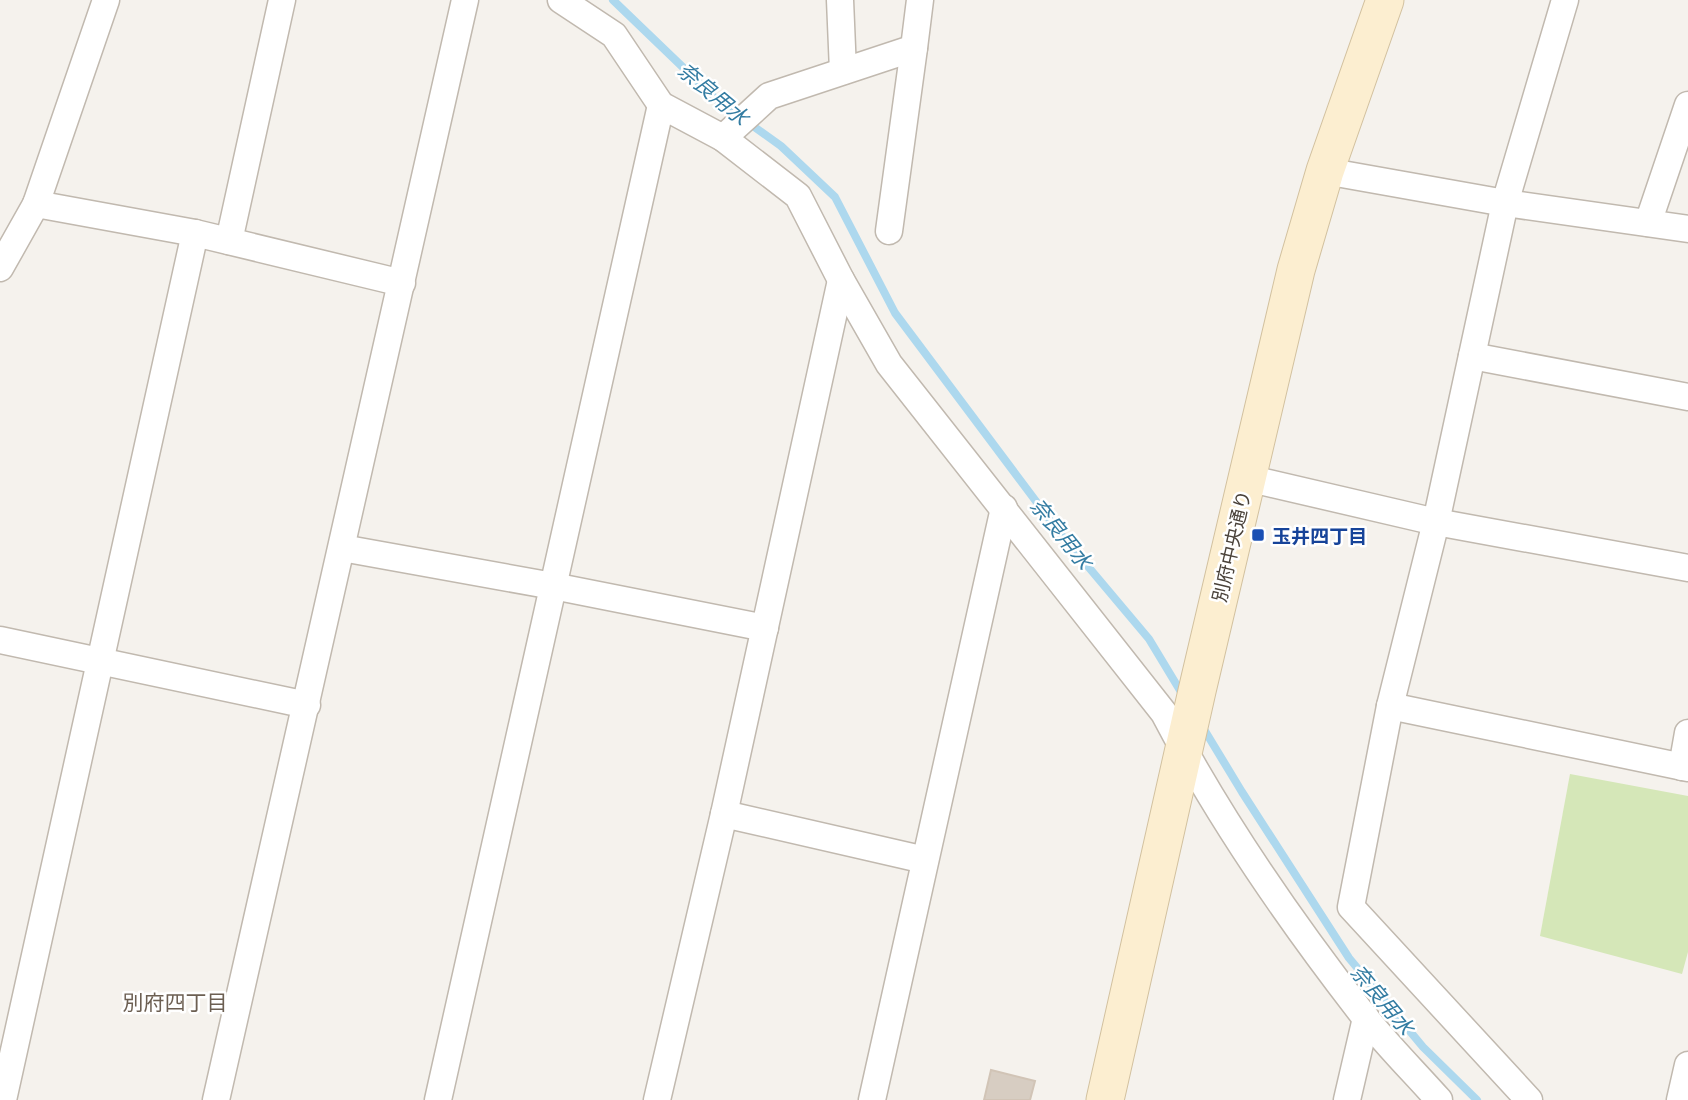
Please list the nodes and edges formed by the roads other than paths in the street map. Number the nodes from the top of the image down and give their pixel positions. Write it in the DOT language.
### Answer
graph roads {
  1 [pos="106,0"];
  2 [pos="282,0"];
  3 [pos="465,0"];
  4 [pos="561,0"];
  5 [pos="840,0"];
  6 [pos="920,0"];
  7 [pos="1385,0"];
  8 [pos="1565,0"];
  9 [pos="914,48"];
  10 [pos="843,71"];
  11 [pos="661,104"];
  12 [pos="1688,105"];
  13 [pos="723,138"];
  14 [pos="1325,171"];
  15 [pos="1504,203"];
  16 [pos="36,204"];
  17 [pos="1648,223"];
  18 [pos="1688,229"];
  19 [pos="889,231"];
  20 [pos="195,233"];
  21 [pos="229,241"];
  22 [pos="0,268"];
  23 [pos="841,280"];
  24 [pos="402,282"];
  25 [pos="1472,356"];
  26 [pos="1688,397"];
  27 [pos="1247,478"];
  28 [pos="1004,508"];
  29 [pos="1436,522"];
  30 [pos="342,548"];
  31 [pos="1688,568"];
  32 [pos="553,586"];
  33 [pos="765,628"];
  34 [pos="0,639"];
  35 [pos="100,661"];
  36 [pos="307,705"];
  37 [pos="1390,706"];
  38 [pos="1688,733"];
  39 [pos="1187,742"];
  40 [pos="1685,767"];
  41 [pos="724,814"];
  42 [pos="925,860"];
  43 [pos="1366,1018"];
  44 [pos="1688,1065"];
  45 [pos="4,1100"];
  46 [pos="216,1100"];
  47 [pos="438,1100"];
  48 [pos="657,1100"];
  49 [pos="872,1100"];
  50 [pos="1105,1100"];
  51 [pos="1346,1100"];
  52 [pos="1439,1100"];
  53 [pos="1529,1100"];
  54 [pos="1680,1100"];
  1 -- 16 [label="street"];
  2 -- 21 [label="street"];
  3 -- 24 [label="street"];
  4 -- 11 [label="street"];
  5 -- 10 [label="street"];
  6 -- 9 [label="street"];
  7 -- 14 [label="street, 別府中央通り"];
  8 -- 15 [label="street"];
  9 -- 10 [label="street"];
  9 -- 19 [label="street"];
  10 -- 13 [label="street"];
  11 -- 13 [label="street"];
  11 -- 32 [label="street"];
  12 -- 17 [label="street"];
  13 -- 23 [label="street"];
  14 -- 15 [label="street"];
  14 -- 27 [label="street, 別府中央通り"];
  15 -- 17 [label="street"];
  15 -- 25 [label="street"];
  16 -- 20 [label="street"];
  16 -- 22 [label="street"];
  17 -- 18 [label="street"];
  20 -- 21 [label="street"];
  20 -- 35 [label="street"];
  21 -- 24 [label="street"];
  23 -- 28 [label="street"];
  23 -- 33 [label="street"];
  24 -- 30 [label="street"];
  25 -- 26 [label="street"];
  25 -- 29 [label="street"];
  27 -- 29 [label="street"];
  27 -- 39 [label="street, 別府中央通り"];
  28 -- 39 [label="street"];
  28 -- 42 [label="street"];
  29 -- 31 [label="street"];
  29 -- 37 [label="street"];
  30 -- 32 [label="street"];
  30 -- 36 [label="street"];
  32 -- 33 [label="street"];
  32 -- 47 [label="street"];
  33 -- 41 [label="street"];
  34 -- 35 [label="street"];
  35 -- 36 [label="street"];
  35 -- 45 [label="street"];
  36 -- 46 [label="street"];
  37 -- 40 [label="street"];
  37 -- 53 [label="street"];
  38 -- 40 [label="street"];
  39 -- 43 [label="street"];
  39 -- 50 [label="street, 別府中央通り"];
  41 -- 42 [label="street"];
  41 -- 48 [label="street"];
  42 -- 49 [label="street"];
  43 -- 51 [label="street"];
  43 -- 52 [label="street"];
  44 -- 54 [label="street"];
}
